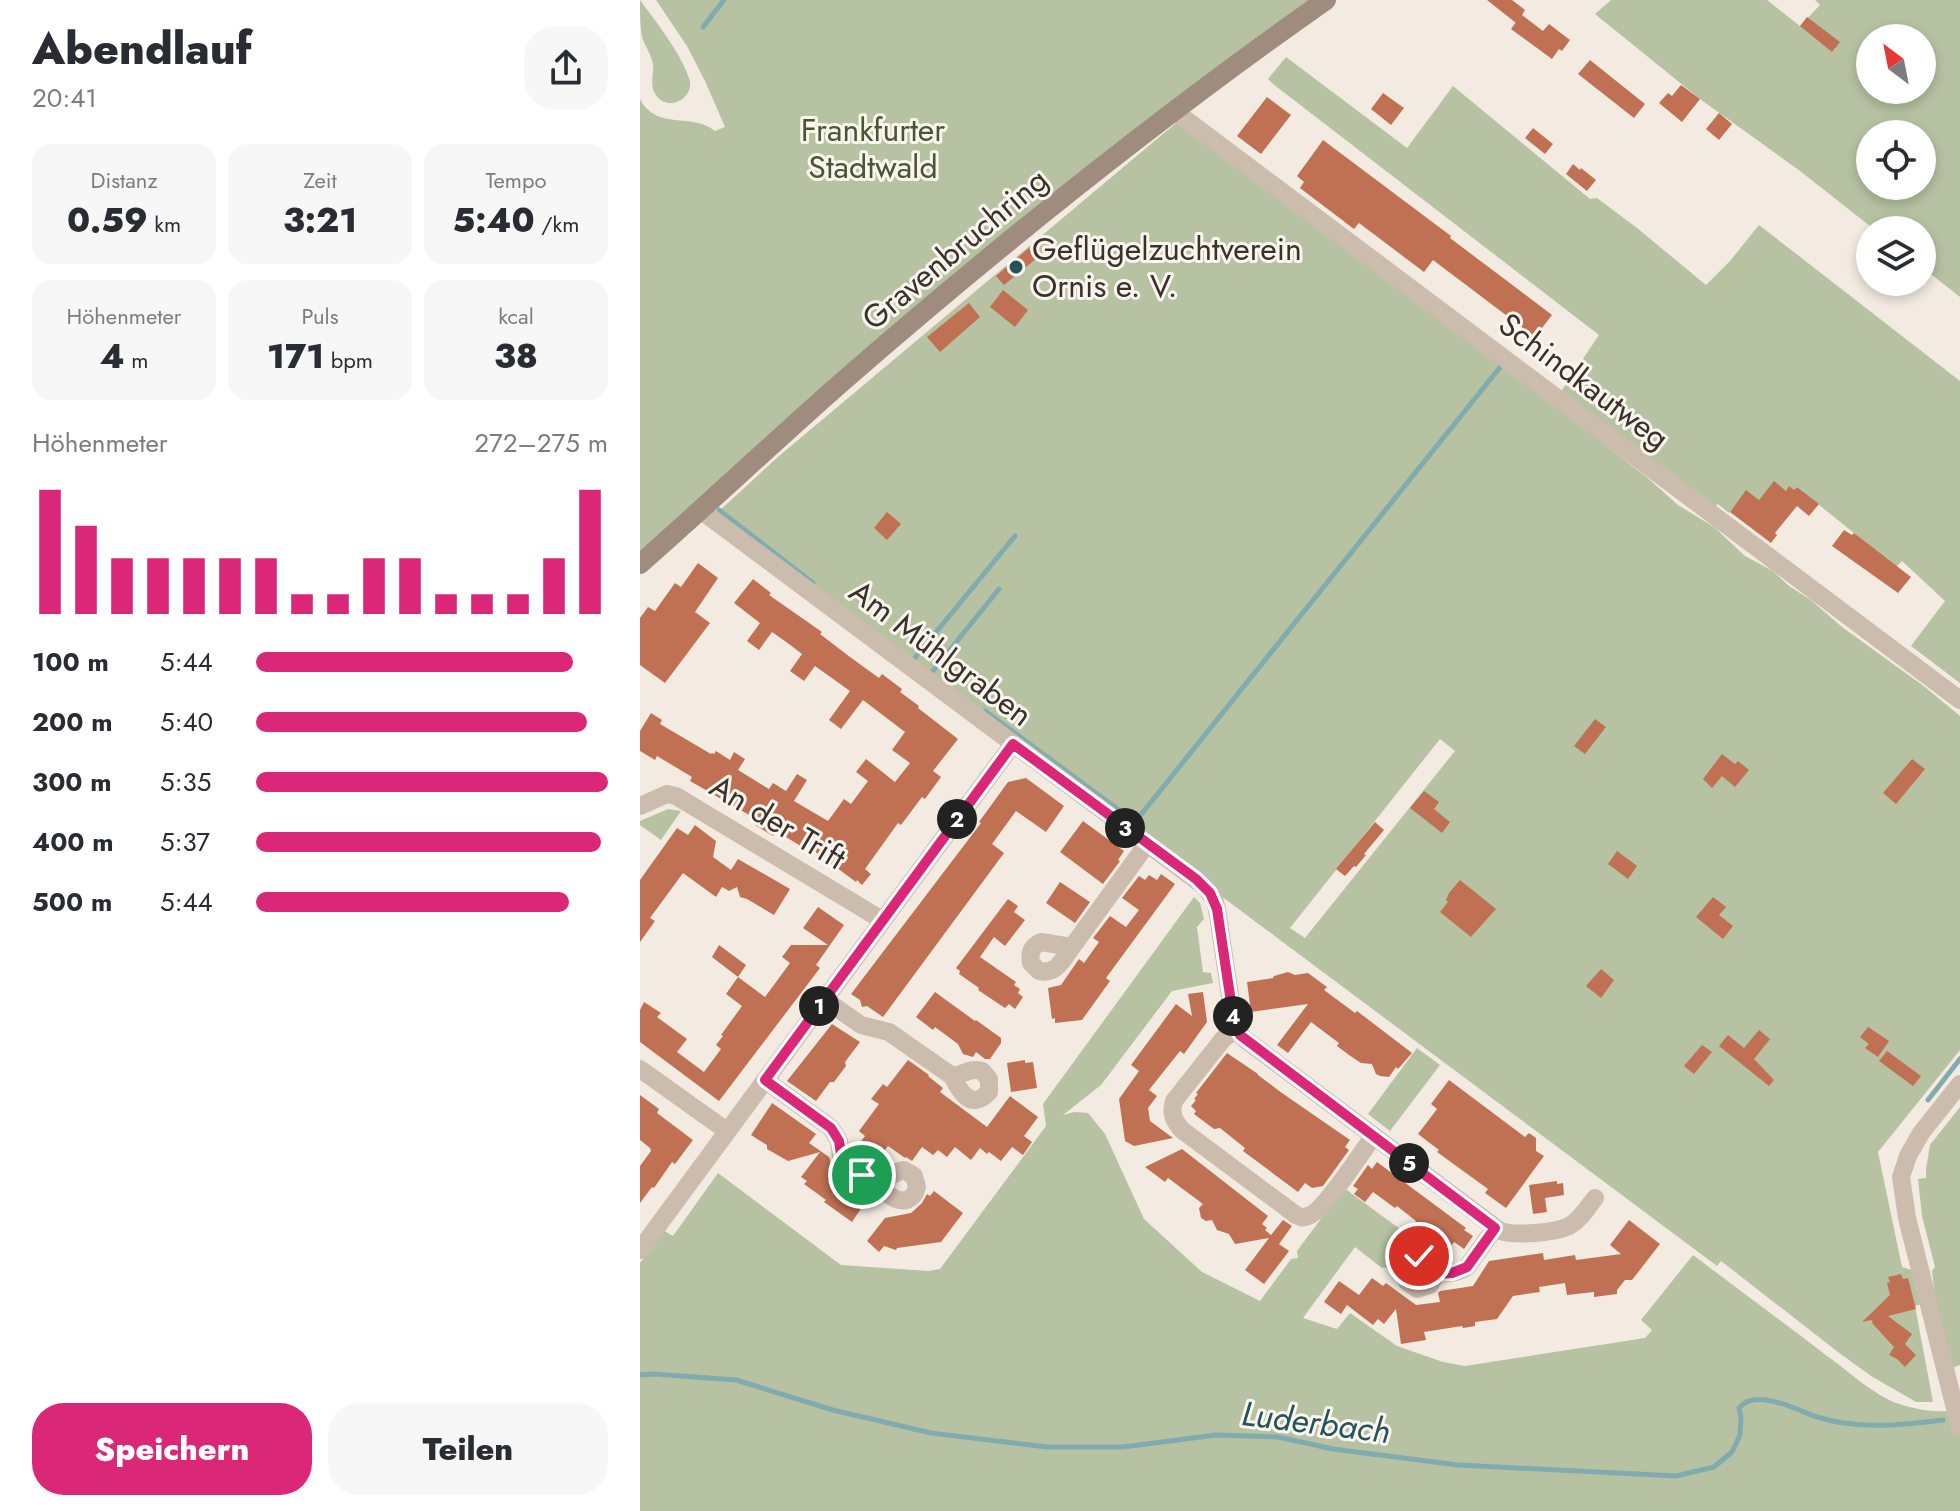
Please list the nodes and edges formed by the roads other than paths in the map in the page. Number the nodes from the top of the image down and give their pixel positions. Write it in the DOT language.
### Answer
graph roads {
  1 [pos="1326,0"];
  2 [pos="1173,110"];
  3 [pos="699,509"];
  4 [pos="640,564"];
  5 [pos="1960,700"];
  6 [pos="1013,744"];
  7 [pos="640,806"];
  8 [pos="1147,844"];
  9 [pos="882,920"];
  10 [pos="1072,947"];
  11 [pos="824,999"];
  12 [pos="1236,1029"];
  13 [pos="640,1069"];
  14 [pos="952,1076"];
  15 [pos="765,1080"];
  16 [pos="1960,1084"];
  17 [pos="727,1131"];
  18 [pos="1374,1136"];
  19 [pos="874,1183"];
  20 [pos="1595,1198"];
  21 [pos="1495,1228"];
  22 [pos="640,1250"];
  23 [pos="1436,1274"];
  24 [pos="1960,1428"];
  1 -- 2 [label="street, Gravenbruchring"];
  2 -- 3 [label="street, Gravenbruchring"];
  2 -- 5 [label="street, Schindkautweg"];
  3 -- 4 [label="street, Gravenbruchring"];
  3 -- 6 [label="street, Am Mühlgraben"];
  6 -- 8 [label="street, Am Mühlgraben"];
  6 -- 9 [label="street"];
  7 -- 9 [label="street, An der Trift"];
  8 -- 10 [label="street"];
  8 -- 12 [label="street, Am Mühlgraben"];
  9 -- 11 [label="street"];
  11 -- 14 [label="street"];
  11 -- 15 [label="street"];
  12 -- 18 [label="street"];
  12 -- 18 [label="street"];
  13 -- 17 [label="street"];
  15 -- 17 [label="street"];
  15 -- 19 [label="street"];
  16 -- 24 [label="street"];
  17 -- 22 [label="street"];
  18 -- 21 [label="street"];
  20 -- 21 [label="street"];
  21 -- 23 [label="street"];
}
